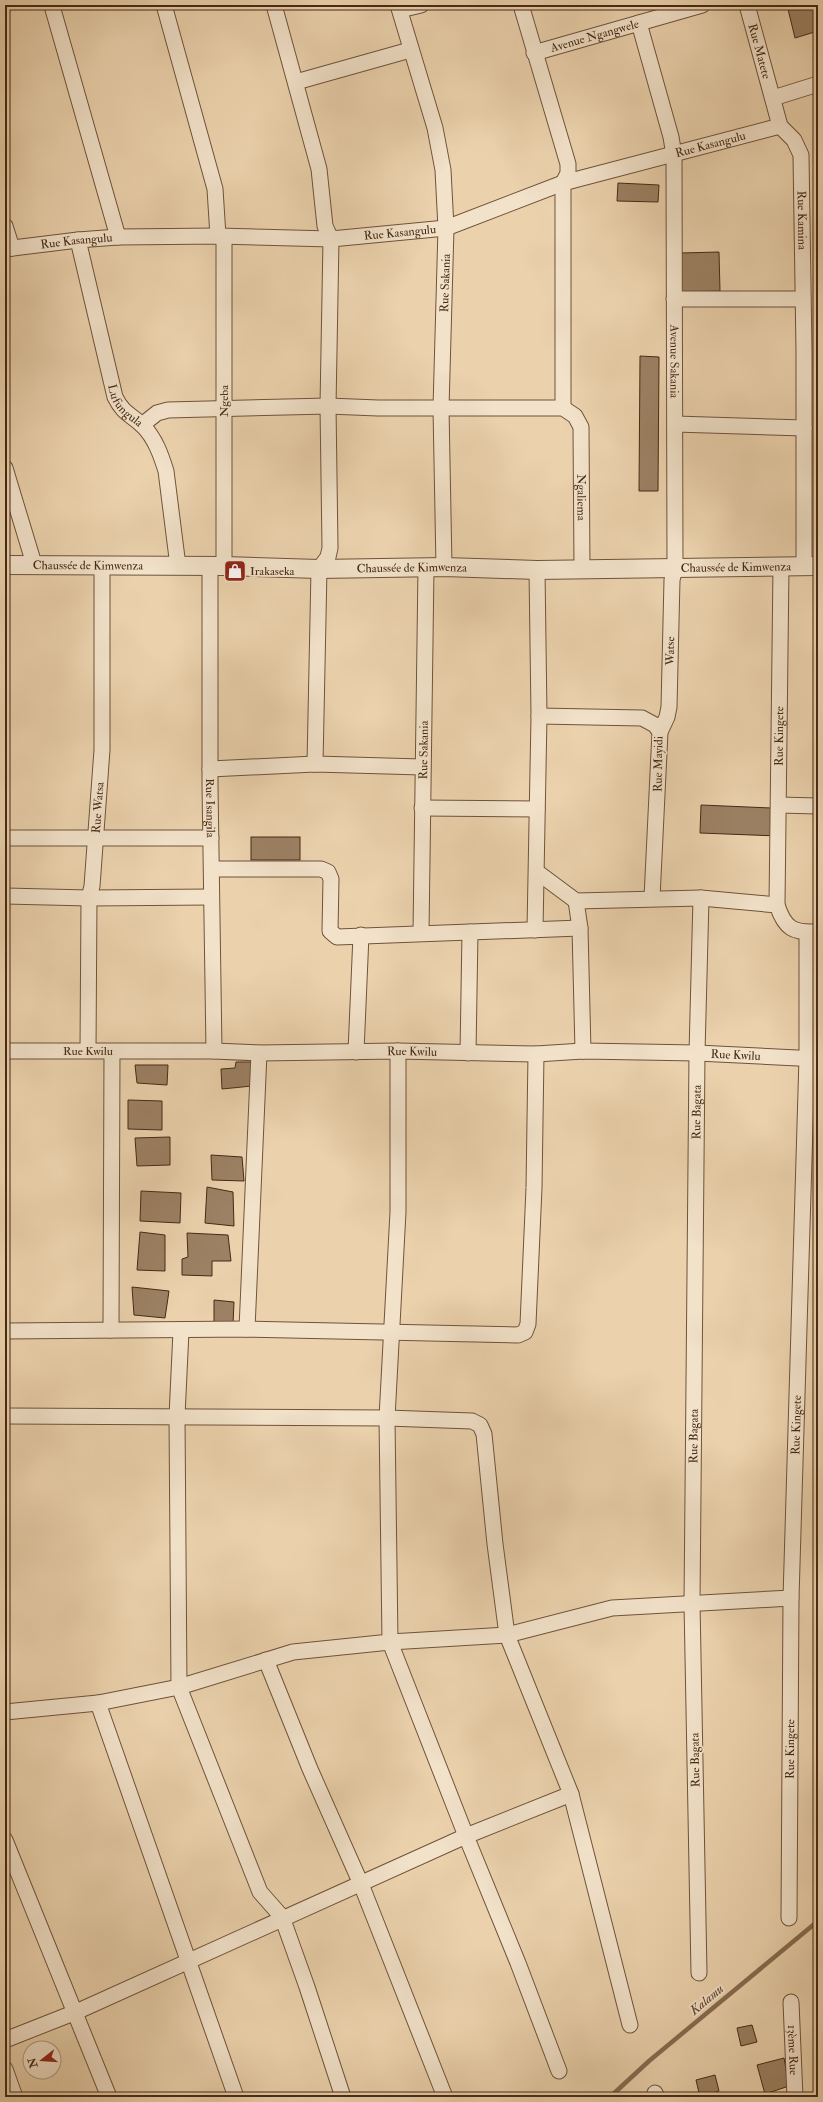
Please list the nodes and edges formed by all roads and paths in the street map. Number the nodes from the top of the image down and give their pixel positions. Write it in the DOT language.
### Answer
graph roads {
  1 [pos="164,5"];
  2 [pos="274,5"];
  3 [pos="421,5"];
  4 [pos="521,5"];
  5 [pos="702,5"];
  6 [pos="747,5"];
  7 [pos="52,6"];
  8 [pos="399,8"];
  9 [pos="651,12"];
  10 [pos="639,23"];
  11 [pos="410,50"];
  12 [pos="534,53"];
  13 [pos="296,82"];
  14 [pos="818,84"];
  15 [pos="772,98"];
  16 [pos="780,126"];
  17 [pos="674,155"];
  18 [pos="563,183"];
  19 [pos="5,226"];
  20 [pos="446,228"];
  21 [pos="118,237"];
  22 [pos="221,237"];
  23 [pos="331,239"];
  24 [pos="78,240"];
  25 [pos="8,249"];
  26 [pos="674,299"];
  27 [pos="803,299"];
  28 [pos="328,406"];
  29 [pos="441,408"];
  30 [pos="563,408"];
  31 [pos="224,409"];
  32 [pos="675,424"];
  33 [pos="142,425"];
  34 [pos="804,428"];
  35 [pos="811,453"];
  36 [pos="5,470"];
  37 [pos="5,564"];
  38 [pos="34,564"];
  39 [pos="102,565"];
  40 [pos="178,566"];
  41 [pos="217,566"];
  42 [pos="781,566"];
  43 [pos="811,566"];
  44 [pos="444,567"];
  45 [pos="426,568"];
  46 [pos="582,568"];
  47 [pos="675,568"];
  48 [pos="318,569"];
  49 [pos="537,570"];
  50 [pos="539,716"];
  51 [pos="660,732"];
  52 [pos="315,764"];
  53 [pos="422,767"];
  54 [pos="210,769"];
  55 [pos="779,805"];
  56 [pos="818,806"];
  57 [pos="422,808"];
  58 [pos="537,809"];
  59 [pos="5,838"];
  60 [pos="96,838"];
  61 [pos="211,838"];
  62 [pos="212,869"];
  63 [pos="537,872"];
  64 [pos="5,896"];
  65 [pos="211,897"];
  66 [pos="89,898"];
  67 [pos="652,898"];
  68 [pos="701,898"];
  69 [pos="576,902"];
  70 [pos="777,905"];
  71 [pos="580,928"];
  72 [pos="535,930"];
  73 [pos="470,932"];
  74 [pos="812,932"];
  75 [pos="421,933"];
  76 [pos="362,935"];
  77 [pos="88,1050"];
  78 [pos="5,1051"];
  79 [pos="214,1051"];
  80 [pos="398,1051"];
  81 [pos="583,1051"];
  82 [pos="112,1052"];
  83 [pos="356,1052"];
  84 [pos="259,1053"];
  85 [pos="468,1053"];
  86 [pos="697,1053"];
  87 [pos="536,1054"];
  88 [pos="813,1059"];
  89 [pos="246,1329"];
  90 [pos="111,1330"];
  91 [pos="181,1330"];
  92 [pos="5,1331"];
  93 [pos="392,1333"];
  94 [pos="5,1416"];
  95 [pos="177,1416"];
  96 [pos="387,1418"];
  97 [pos="791,1598"];
  98 [pos="692,1603"];
  99 [pos="506,1636"];
  100 [pos="390,1642"];
  101 [pos="266,1660"];
  102 [pos="179,1687"];
  103 [pos="98,1703"];
  104 [pos="5,1712"];
  105 [pos="571,1794"];
  106 [pos="466,1836"];
  107 [pos="5,1840"];
  108 [pos="361,1884"];
  109 [pos="282,1917"];
  110 [pos="789,1918"];
  111 [pos="190,1961"];
  112 [pos="699,1973"];
  113 [pos="791,2002"];
  114 [pos="76,2012"];
  115 [pos="630,2025"];
  116 [pos="5,2040"];
  117 [pos="5,2069"];
  118 [pos="559,2071"];
  119 [pos="15,2097"];
  120 [pos="109,2097"];
  121 [pos="236,2097"];
  122 [pos="342,2097"];
  123 [pos="445,2097"];
  124 [pos="795,2097"];
  1 -- 22 [label="street, Ngeba"];
  2 -- 13 [label="street"];
  3 -- 8 [label="street"];
  4 -- 12 [label="street"];
  5 -- 9 [label="street, Avenue Ngangwele"];
  6 -- 15 [label="street, Rue Matete"];
  7 -- 21 [label="street"];
  8 -- 11 [label="street, Rue Sakania"];
  9 -- 10 [label="street, Avenue Ngangwele"];
  10 -- 12 [label="street, Avenue Ngangwele"];
  10 -- 17 [label="street, Avenue Sakania"];
  11 -- 13 [label="street"];
  11 -- 20 [label="street, Rue Sakania"];
  12 -- 18 [label="street"];
  13 -- 23 [label="street"];
  14 -- 15 [label="street"];
  15 -- 16 [label="street, Rue Kamina"];
  16 -- 17 [label="street, Rue Kasangulu"];
  16 -- 27 [label="street, Rue Kamina"];
  17 -- 18 [label="street, Rue Kasangulu"];
  17 -- 26 [label="street, Avenue Sakania"];
  18 -- 20 [label="street, Rue Kasangulu"];
  18 -- 30 [label="street"];
  19 -- 25 [label="street"];
  20 -- 23 [label="street, Rue Kasangulu"];
  20 -- 29 [label="street, Rue Sakania"];
  21 -- 22 [label="street, Rue Kasangulu"];
  21 -- 24 [label="street, Rue Kasangulu"];
  22 -- 23 [label="street, Rue Kasangulu"];
  22 -- 31 [label="street, Ngeba"];
  23 -- 28 [label="street"];
  24 -- 25 [label="street, Rue Kasangulu"];
  24 -- 33 [label="street, Lufungula"];
  26 -- 27 [label="street"];
  26 -- 32 [label="street, Avenue Sakania"];
  27 -- 34 [label="street, Rue Kamina"];
  28 -- 29 [label="street"];
  28 -- 31 [label="street"];
  28 -- 48 [label="street"];
  29 -- 30 [label="street"];
  29 -- 44 [label="street, Rue Sakania"];
  30 -- 46 [label="street, Ngaliema"];
  31 -- 33 [label="street"];
  31 -- 41 [label="street, Ngeba"];
  32 -- 34 [label="street"];
  32 -- 47 [label="street, Avenue Sakania"];
  33 -- 40 [label="street, Lufungula"];
  34 -- 35 [label="street, Rue Kamina"];
  35 -- 43 [label="street, Rue Kamina"];
  36 -- 38 [label="street"];
  37 -- 38 [label="street, Chaussée de Kimwenza"];
  38 -- 39 [label="street, Chaussée de Kimwenza"];
  39 -- 40 [label="street, Chaussée de Kimwenza"];
  39 -- 60 [label="street, Rue Watsa"];
  40 -- 41 [label="street, Chaussée de Kimwenza"];
  41 -- 48 [label="street, Chaussée de Kimwenza"];
  41 -- 54 [label="street, Rue Isangila"];
  42 -- 43 [label="street, Chaussée de Kimwenza"];
  42 -- 47 [label="street, Chaussée de Kimwenza"];
  42 -- 55 [label="street, Rue Kingete"];
  44 -- 45 [label="street, Chaussée de Kimwenza"];
  44 -- 49 [label="street, Chaussée de Kimwenza"];
  45 -- 48 [label="street, Chaussée de Kimwenza"];
  45 -- 53 [label="street, Rue Sakania"];
  46 -- 47 [label="street, Chaussée de Kimwenza"];
  46 -- 49 [label="street, Chaussée de Kimwenza"];
  47 -- 51 [label="street, Watse"];
  48 -- 52 [label="street"];
  49 -- 50 [label="street"];
  50 -- 51 [label="street, Rue Mayidi"];
  50 -- 58 [label="street"];
  51 -- 67 [label="street, Rue Mayidi"];
  52 -- 53 [label="street"];
  52 -- 54 [label="street"];
  53 -- 57 [label="street, Rue Sakania"];
  54 -- 61 [label="street, Rue Isangila"];
  55 -- 56 [label="street"];
  55 -- 70 [label="street, Rue Kingete"];
  57 -- 58 [label="street"];
  57 -- 75 [label="street, Rue Sakania"];
  58 -- 63 [label="street"];
  59 -- 60 [label="street"];
  60 -- 61 [label="street"];
  60 -- 66 [label="street, Rue Watsa"];
  61 -- 62 [label="street, Rue Isangila"];
  62 -- 65 [label="street, Rue Isangila"];
  62 -- 76 [label="street"];
  63 -- 69 [label="street"];
  63 -- 72 [label="street"];
  64 -- 66 [label="street"];
  65 -- 66 [label="street"];
  65 -- 79 [label="street, Rue Isangila"];
  66 -- 77 [label="street, Rue Watsa"];
  67 -- 68 [label="street"];
  67 -- 69 [label="street"];
  68 -- 70 [label="street"];
  68 -- 86 [label="street, Rue Bagata"];
  69 -- 71 [label="street"];
  70 -- 74 [label="street"];
  71 -- 72 [label="street"];
  71 -- 81 [label="street"];
  72 -- 73 [label="street"];
  73 -- 75 [label="street"];
  73 -- 85 [label="street"];
  74 -- 88 [label="street, Rue Kingete"];
  75 -- 76 [label="street"];
  76 -- 83 [label="street"];
  77 -- 78 [label="street, Rue Kwilu"];
  77 -- 82 [label="street, Rue Kwilu"];
  79 -- 82 [label="street, Rue Kwilu"];
  79 -- 84 [label="street, Rue Kwilu"];
  80 -- 83 [label="street, Rue Kwilu"];
  80 -- 85 [label="street, Rue Kwilu"];
  80 -- 93 [label="street"];
  81 -- 86 [label="street, Rue Kwilu"];
  81 -- 87 [label="street, Rue Kwilu"];
  82 -- 90 [label="street"];
  83 -- 84 [label="street, Rue Kwilu"];
  84 -- 89 [label="street"];
  85 -- 87 [label="street, Rue Kwilu"];
  86 -- 88 [label="street, Rue Kwilu"];
  86 -- 98 [label="street, Rue Bagata"];
  87 -- 93 [label="street"];
  88 -- 97 [label="street, Rue Kingete"];
  89 -- 91 [label="street"];
  89 -- 93 [label="street"];
  90 -- 91 [label="street"];
  90 -- 92 [label="street"];
  91 -- 95 [label="street"];
  93 -- 96 [label="street"];
  94 -- 95 [label="street"];
  95 -- 96 [label="street"];
  95 -- 102 [label="street"];
  96 -- 99 [label="street"];
  96 -- 100 [label="street"];
  97 -- 98 [label="street"];
  97 -- 110 [label="street, Rue Kingete"];
  98 -- 99 [label="street"];
  98 -- 112 [label="street, Rue Bagata"];
  99 -- 100 [label="street"];
  99 -- 105 [label="street"];
  100 -- 101 [label="street"];
  100 -- 106 [label="street"];
  101 -- 102 [label="street"];
  101 -- 108 [label="street"];
  102 -- 103 [label="street"];
  102 -- 109 [label="street"];
  103 -- 104 [label="street"];
  103 -- 111 [label="street"];
  105 -- 106 [label="street"];
  105 -- 115 [label="street"];
  106 -- 108 [label="street"];
  106 -- 118 [label="street"];
  107 -- 114 [label="street"];
  108 -- 109 [label="street"];
  108 -- 123 [label="street"];
  109 -- 111 [label="street"];
  109 -- 122 [label="street"];
  111 -- 114 [label="street"];
  111 -- 121 [label="street"];
  113 -- 124 [label="street, 13ème Rue"];
  114 -- 116 [label="street"];
  114 -- 120 [label="street"];
  117 -- 119 [label="street"];
}
